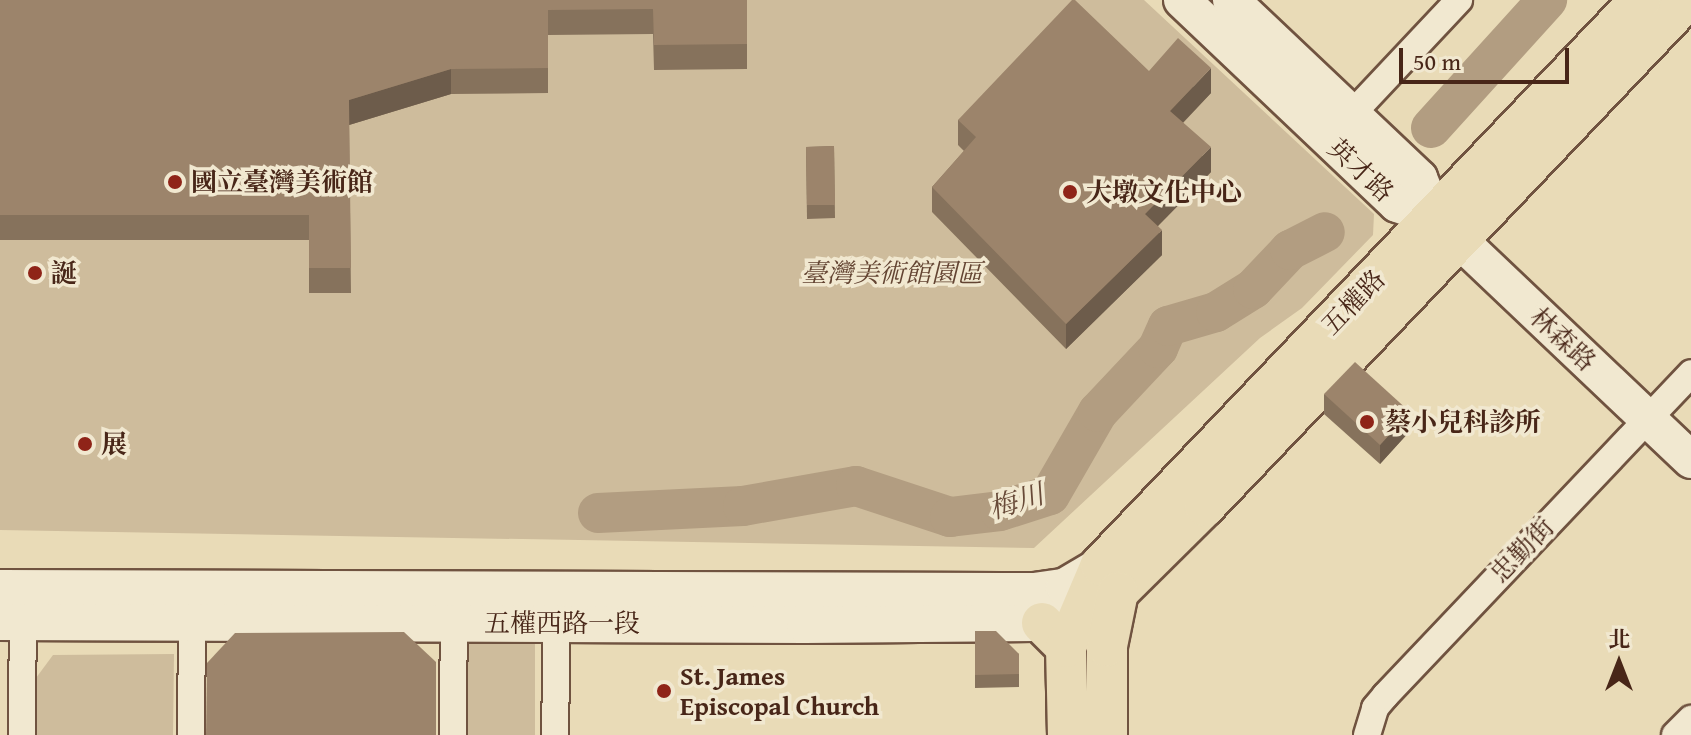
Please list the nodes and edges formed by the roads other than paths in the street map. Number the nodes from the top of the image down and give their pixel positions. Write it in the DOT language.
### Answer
graph roads {
  1 [pos="1182,0"];
  2 [pos="1231,0"];
  3 [pos="1459,0"];
  4 [pos="1640,0"];
  5 [pos="1687,0"];
  6 [pos="1351,115"];
  7 [pos="1447,228"];
  8 [pos="1691,373"];
  9 [pos="1648,419"];
  10 [pos="1691,460"];
  11 [pos="1110,579"];
  12 [pos="12,605"];
  13 [pos="454,607"];
  14 [pos="557,607"];
  15 [pos="1060,619"];
  16 [pos="192,622"];
  17 [pos="1107,646"];
  18 [pos="1691,719"];
  19 [pos="22,735"];
  20 [pos="191,735"];
  21 [pos="453,735"];
  22 [pos="555,735"];
  23 [pos="1068,735"];
  24 [pos="1107,735"];
  25 [pos="1367,735"];
  26 [pos="1675,735"];
  1 -- 7 [label="main road, 英才路"];
  2 -- 6 [label="main road, 英才路"];
  3 -- 6 [label="street"];
  4 -- 7 [label="main road, 五權路"];
  5 -- 7 [label="main road, 五權路"];
  6 -- 7 [label="main road, 英才路"];
  7 -- 9 [label="main road, 林森路"];
  7 -- 11 [label="main road, 五權路"];
  8 -- 9 [label="street, 忠勤街"];
  9 -- 10 [label="main road, 林森路"];
  9 -- 25 [label="street, 忠勤街"];
  11 -- 15 [label="main road, 五權路"];
  11 -- 17 [label="main road"];
  12 -- 13 [label="main road, 五權西路一段"];
  12 -- 16 [label="main road, 五權西路一段"];
  12 -- 19 [label="street"];
  13 -- 14 [label="main road, 五權西路一段"];
  13 -- 16 [label="main road, 五權西路一段"];
  13 -- 21 [label="street"];
  14 -- 15 [label="main road, 五權西路一段"];
  14 -- 22 [label="street"];
  15 -- 17 [label="main road"];
  15 -- 23 [label="main road"];
  16 -- 20 [label="street"];
  17 -- 24 [label="main road"];
  18 -- 26 [label="street"];
}
